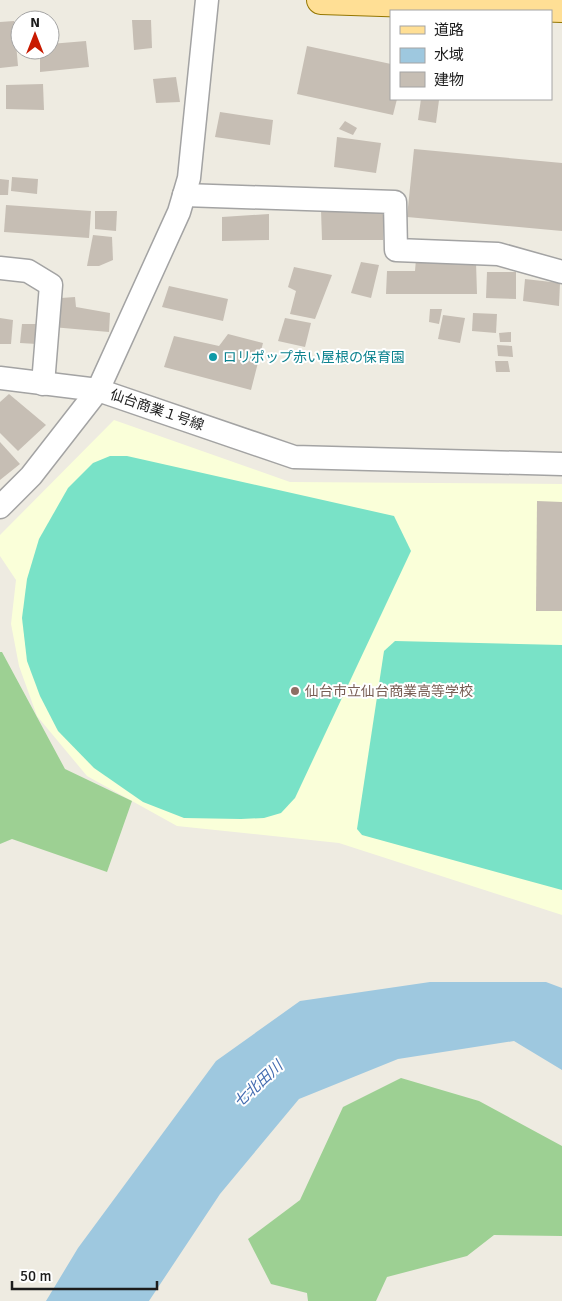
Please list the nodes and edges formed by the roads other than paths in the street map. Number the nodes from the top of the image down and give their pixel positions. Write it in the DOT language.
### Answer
graph roads {
  1 [pos="208,0"];
  2 [pos="321,0"];
  3 [pos="562,8"];
  4 [pos="184,195"];
  5 [pos="0,268"];
  6 [pos="562,272"];
  7 [pos="0,378"];
  8 [pos="43,384"];
  9 [pos="98,390"];
  10 [pos="562,464"];
  11 [pos="0,507"];
  1 -- 4 [label="street, 仙台商業１号線"];
  2 -- 3 [label="main road"];
  4 -- 6 [label="street"];
  4 -- 9 [label="street, 仙台商業１号線"];
  5 -- 8 [label="street"];
  7 -- 8 [label="street"];
  8 -- 9 [label="street"];
  9 -- 10 [label="street, 仙台商業１号線"];
  9 -- 11 [label="street"];
}
